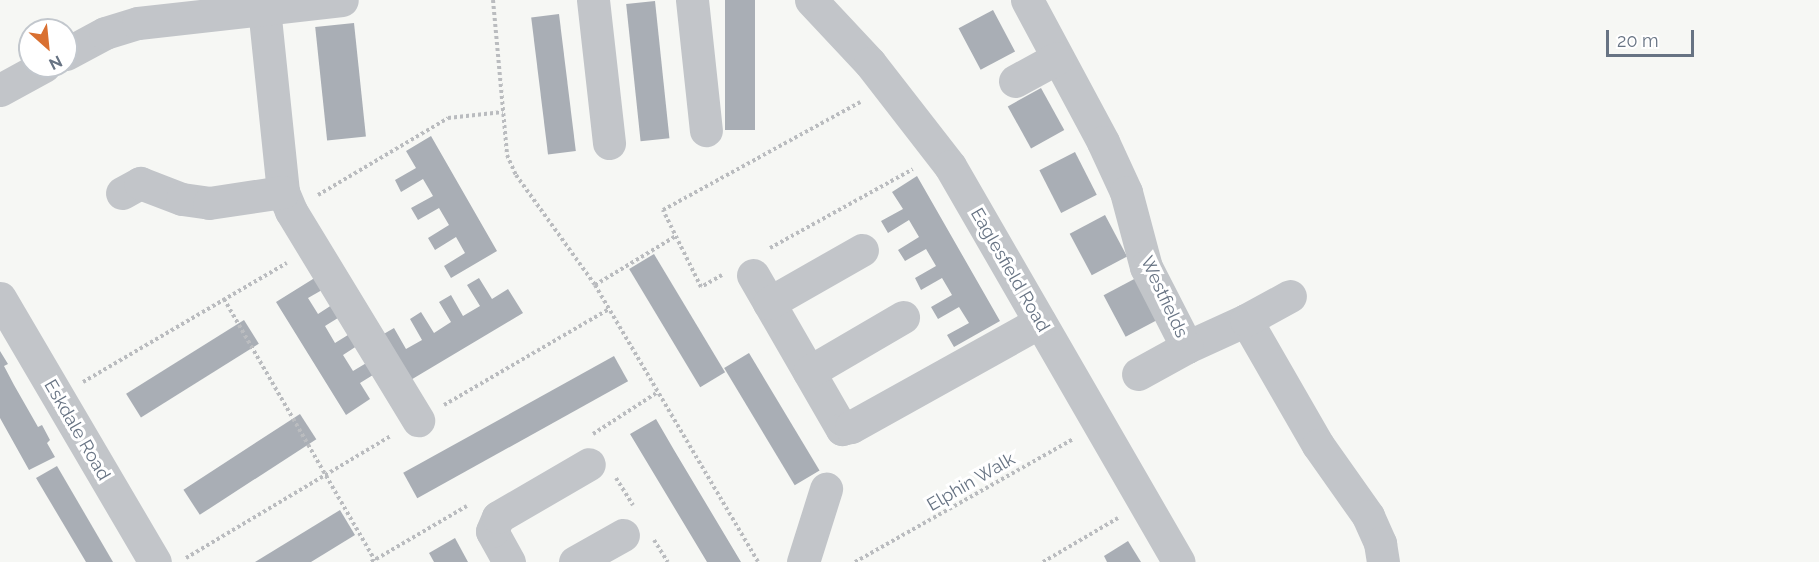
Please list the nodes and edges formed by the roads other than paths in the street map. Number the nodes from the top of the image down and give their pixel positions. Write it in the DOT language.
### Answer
graph roads {
  1 [pos="342,0"];
  2 [pos="593,0"];
  3 [pos="692,0"];
  4 [pos="812,0"];
  5 [pos="1027,0"];
  6 [pos="264,8"];
  7 [pos="78,48"];
  8 [pos="1057,58"];
  9 [pos="22,78"];
  10 [pos="1015,81"];
  11 [pos="0,90"];
  12 [pos="705,130"];
  13 [pos="609,143"];
  14 [pos="122,193"];
  15 [pos="287,201"];
  16 [pos="862,250"];
  17 [pos="1290,296"];
  18 [pos="0,298"];
  19 [pos="903,317"];
  20 [pos="1246,320"];
  21 [pos="1040,322"];
  22 [pos="1187,347"];
  23 [pos="809,372"];
  24 [pos="1138,374"];
  25 [pos="418,420"];
  26 [pos="597,454"];
  27 [pos="826,489"];
  28 [pos="637,528"];
  29 [pos="155,562"];
  30 [pos="509,562"];
  31 [pos="575,562"];
  32 [pos="803,562"];
  33 [pos="1179,562"];
  34 [pos="1383,562"];
  1 -- 6 [label="street"];
  2 -- 13 [label="street"];
  3 -- 12 [label="street"];
  4 -- 21 [label="street, Eaglesfield Road"];
  5 -- 8 [label="street, Westfields"];
  6 -- 7 [label="street"];
  6 -- 15 [label="street"];
  8 -- 10 [label="street"];
  8 -- 22 [label="street, Westfields"];
  9 -- 11 [label="street"];
  14 -- 15 [label="street"];
  15 -- 25 [label="street"];
  16 -- 23 [label="street"];
  17 -- 20 [label="street, Westfields"];
  18 -- 29 [label="street, Eskdale Road"];
  19 -- 23 [label="street"];
  20 -- 22 [label="street, Westfields"];
  20 -- 34 [label="street"];
  21 -- 23 [label="street"];
  21 -- 33 [label="street, Eaglesfield Road"];
  22 -- 24 [label="street"];
  26 -- 30 [label="street"];
  27 -- 32 [label="street"];
  28 -- 31 [label="street"];
}
